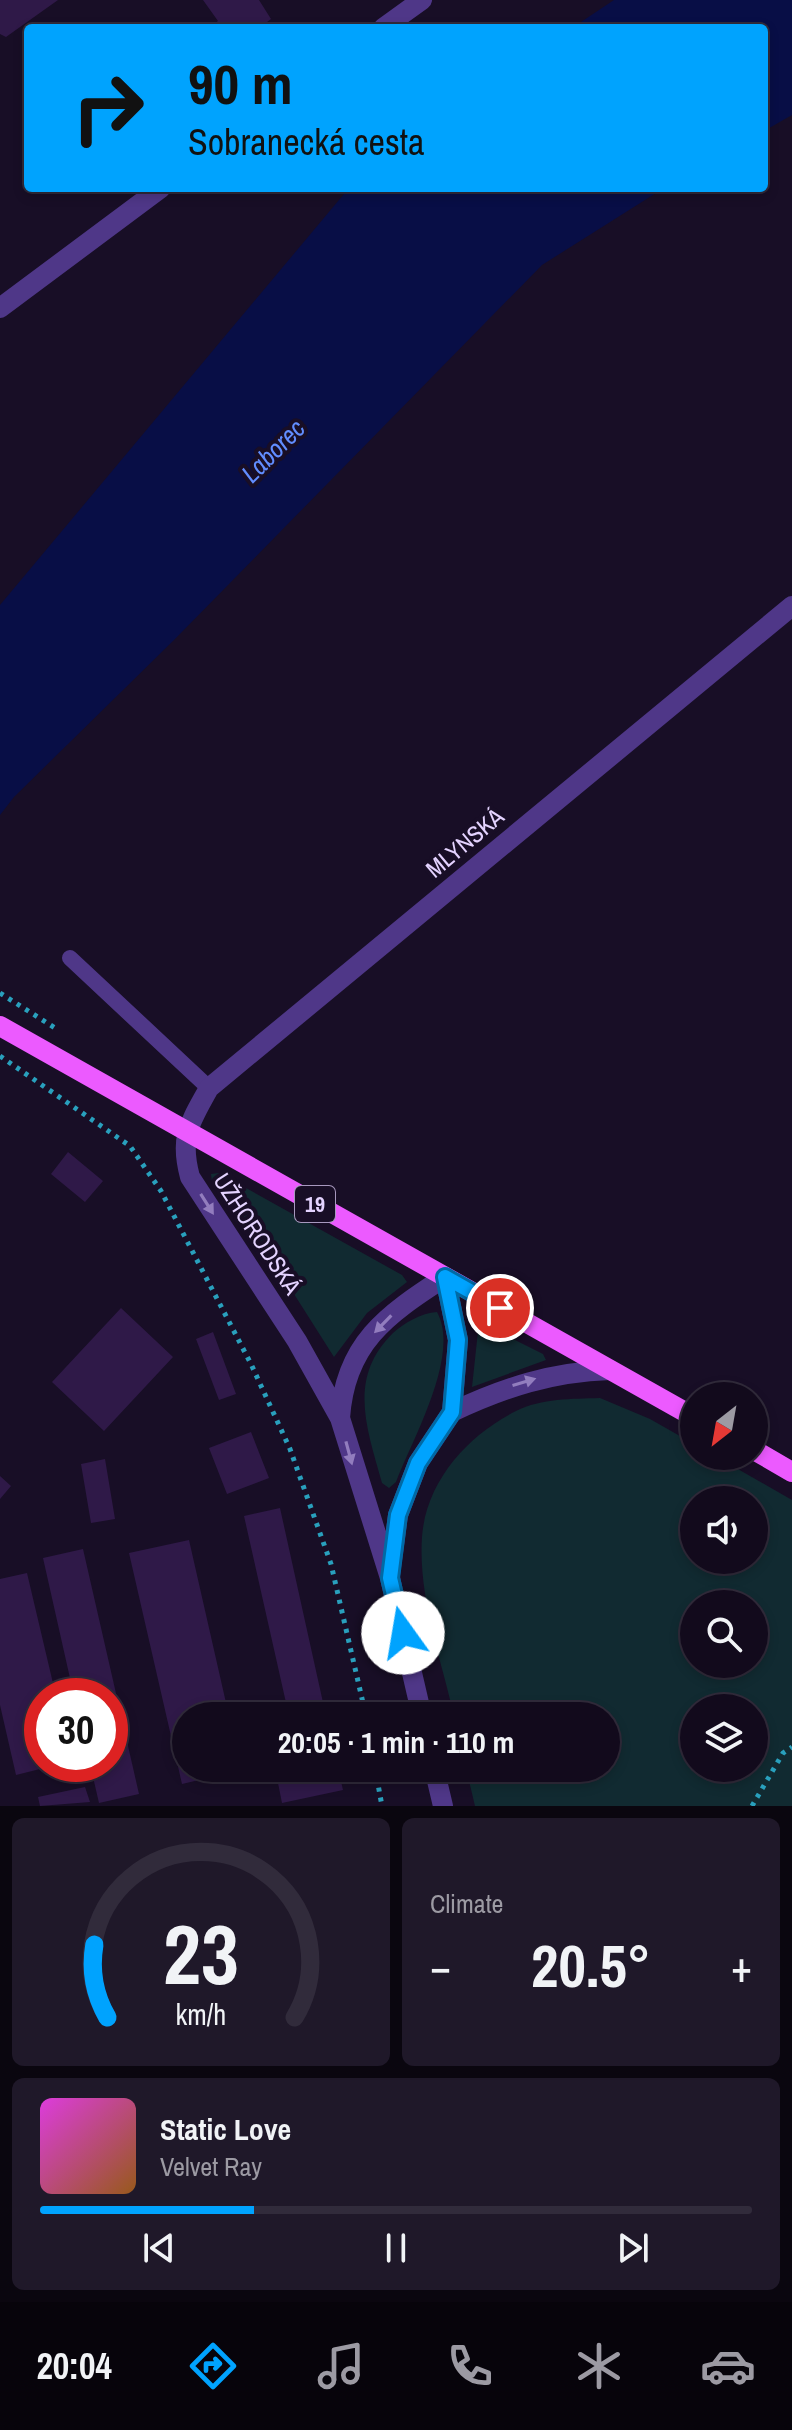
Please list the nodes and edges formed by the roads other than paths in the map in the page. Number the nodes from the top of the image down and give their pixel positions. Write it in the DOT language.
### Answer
graph roads {
  1 [pos="422,0"];
  2 [pos="389,24"];
  3 [pos="156,192"];
  4 [pos="0,308"];
  5 [pos="792,606"];
  6 [pos="70,958"];
  7 [pos="0,1026"];
  8 [pos="209,1088"];
  9 [pos="185,1132"];
  10 [pos="445,1277"];
  11 [pos="610,1370"];
  12 [pos="680,1409"];
  13 [pos="452,1412"];
  14 [pos="340,1418"];
  15 [pos="768,1458"];
  16 [pos="792,1472"];
  17 [pos="390,1578"];
  18 [pos="419,1702"];
  19 [pos="437,1782"];
  20 [pos="443,1806"];
  1 -- 2 [label="street"];
  3 -- 4 [label="street"];
  5 -- 8 [label="street, MLYNSKÁ"];
  6 -- 8 [label="lane"];
  7 -- 9 [label="main road, 19"];
  8 -- 9 [label="street, MLYNSKÁ"];
  9 -- 10 [label="main road, 19"];
  9 -- 14 [label="street, UŽHORODSKÁ, one-way"];
  10 -- 11 [label="main road, 19"];
  10 -- 13 [label="street, UŽHORODSKÁ"];
  10 -- 14 [label="street, UŽHORODSKÁ, one-way"];
  11 -- 12 [label="main road, 19"];
  13 -- 11 [label="street, one-way"];
  13 -- 17 [label="street, UŽHORODSKÁ"];
  14 -- 17 [label="street, UŽHORODSKÁ, one-way"];
  15 -- 16 [label="main road"];
  17 -- 18 [label="street, UŽHORODSKÁ"];
  19 -- 20 [label="street"];
}
